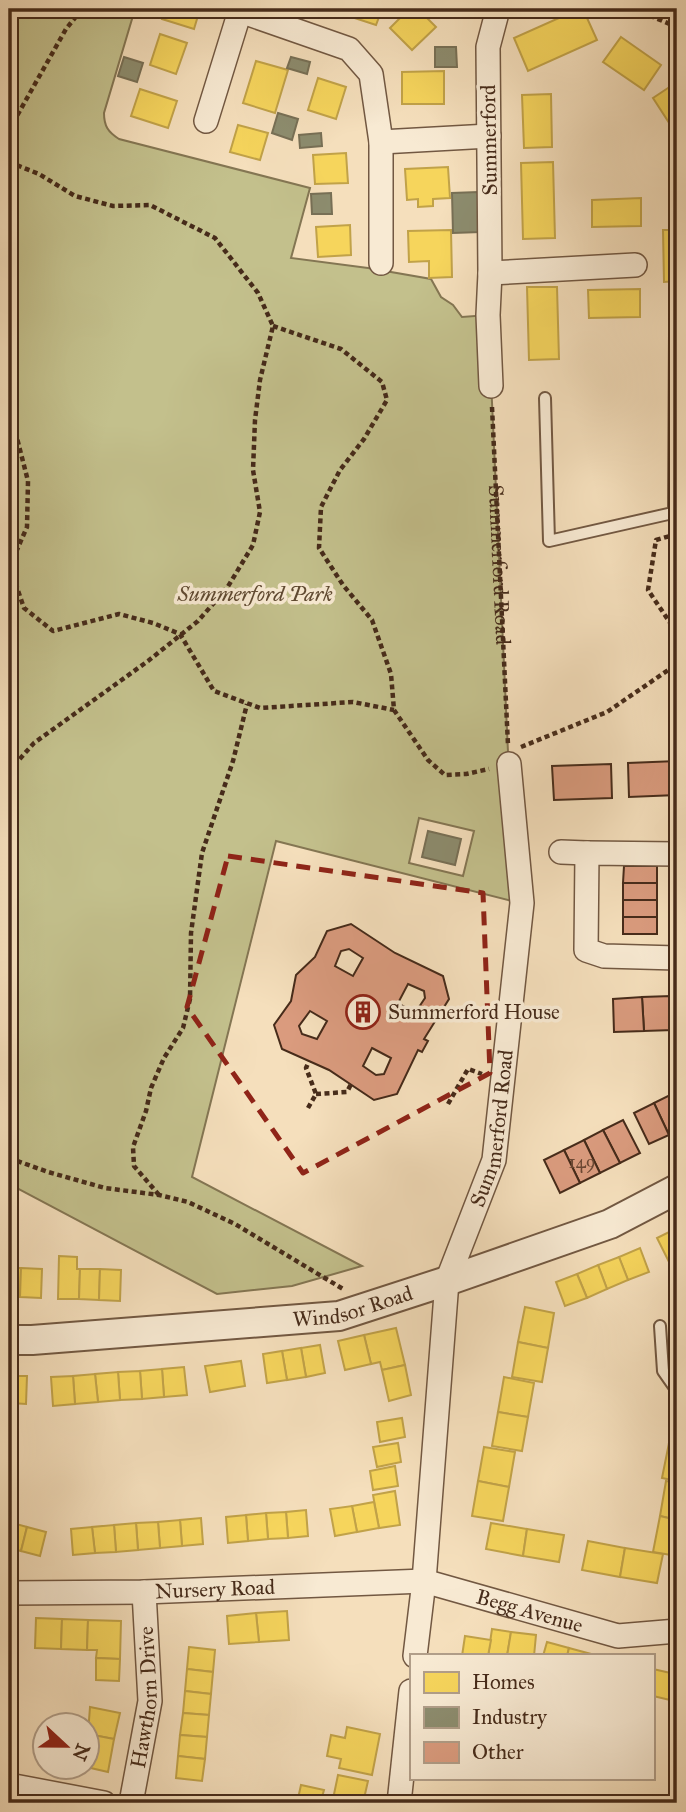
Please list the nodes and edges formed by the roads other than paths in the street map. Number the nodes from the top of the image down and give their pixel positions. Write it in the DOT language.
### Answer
graph roads {
  1 [pos="498,9"];
  2 [pos="240,10"];
  3 [pos="206,121"];
  4 [pos="489,136"];
  5 [pos="381,142"];
  6 [pos="380,263"];
  7 [pos="635,265"];
  8 [pos="490,273"];
  9 [pos="677,332"];
  10 [pos="491,386"];
  11 [pos="545,398"];
  12 [pos="676,513"];
  13 [pos="509,758"];
  14 [pos="561,852"];
  15 [pos="587,853"];
  16 [pos="677,854"];
  17 [pos="677,958"];
  18 [pos="677,1189"];
  19 [pos="447,1281"];
  20 [pos="660,1326"];
  21 [pos="9,1339"];
  22 [pos="677,1391"];
  23 [pos="424,1581"];
  24 [pos="144,1592"];
  25 [pos="9,1593"];
  26 [pos="677,1631"];
  27 [pos="415,1654"];
  28 [pos="410,1700"];
  29 [pos="9,1785"];
  30 [pos="104,1803"];
  31 [pos="131,1803"];
  32 [pos="399,1803"];
  1 -- 4 [label="street, Summerford"];
  2 -- 3 [label="street"];
  2 -- 5 [label="street"];
  4 -- 5 [label="street"];
  4 -- 8 [label="street, Summerford"];
  5 -- 6 [label="street"];
  7 -- 8 [label="street"];
  8 -- 10 [label="street, Summerford"];
  9 -- 12 [label="lane"];
  11 -- 12 [label="lane"];
  13 -- 19 [label="street, Summerford Road"];
  14 -- 15 [label="street"];
  15 -- 16 [label="street"];
  15 -- 17 [label="street"];
  18 -- 19 [label="street, Windsor Road"];
  19 -- 21 [label="street, Windsor Road"];
  19 -- 23 [label="street, Summerford Road"];
  20 -- 22 [label="lane"];
  23 -- 24 [label="street, Nursery Road"];
  23 -- 26 [label="street, Begg Avenue"];
  23 -- 27 [label="street, Summerford Road"];
  24 -- 25 [label="street, Nursery Road"];
  24 -- 31 [label="street, Hawthorn Drive"];
  28 -- 32 [label="street"];
  29 -- 30 [label="street"];
}
